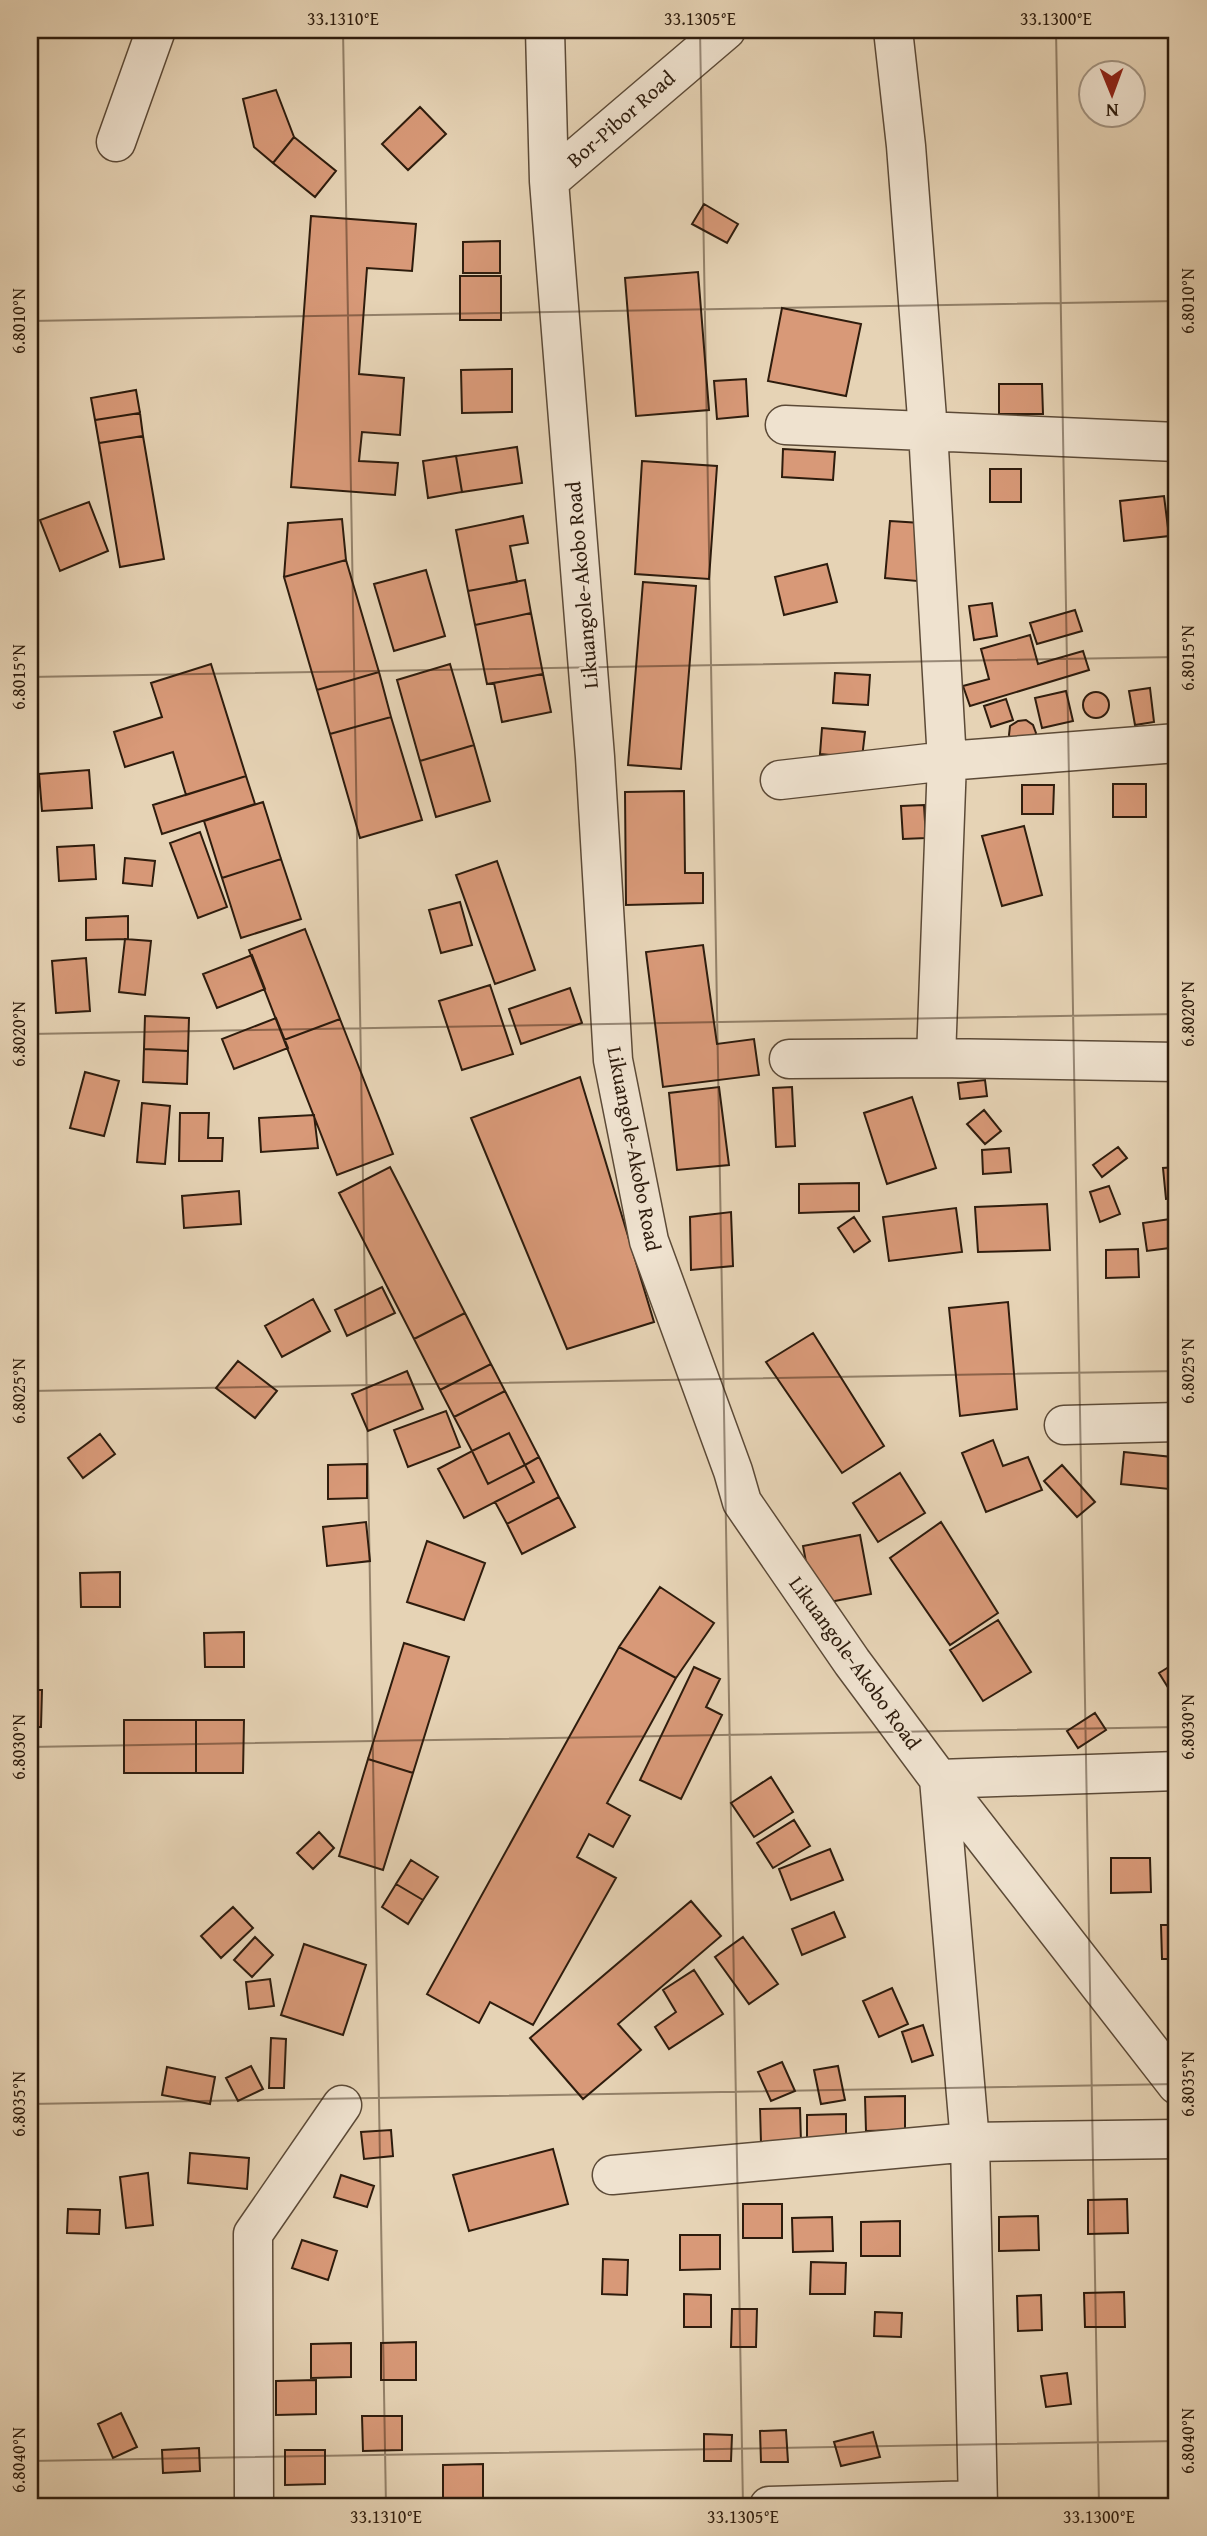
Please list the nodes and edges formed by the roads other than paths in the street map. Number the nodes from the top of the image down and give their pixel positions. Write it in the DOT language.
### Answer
graph roads {
  1 [pos="156,30"];
  2 [pos="545,30"];
  3 [pos="726,30"];
  4 [pos="893,30"];
  5 [pos="116,142"];
  6 [pos="549,181"];
  7 [pos="785,425"];
  8 [pos="928,431"];
  9 [pos="1177,442"];
  10 [pos="1177,743"];
  11 [pos="947,761"];
  12 [pos="780,780"];
  13 [pos="936,1058"];
  14 [pos="789,1059"];
  15 [pos="1177,1062"];
  16 [pos="1177,1422"];
  17 [pos="1064,1425"];
  18 [pos="1177,1771"];
  19 [pos="939,1779"];
  20 [pos="1177,2085"];
  21 [pos="342,2105"];
  22 [pos="1177,2139"];
  23 [pos="970,2142"];
  24 [pos="612,2175"];
  25 [pos="978,2503"];
  26 [pos="254,2506"];
  27 [pos="769,2506"];
  1 -- 5 [label="street"];
  2 -- 6 [label="street, Likuangole-Akobo Road"];
  3 -- 6 [label="street, Bor-Pibor Road"];
  4 -- 8 [label="street"];
  6 -- 19 [label="street, Likuangole-Akobo Road"];
  7 -- 8 [label="street"];
  8 -- 9 [label="street"];
  8 -- 11 [label="street"];
  10 -- 11 [label="street"];
  11 -- 12 [label="street"];
  11 -- 13 [label="street"];
  13 -- 14 [label="street"];
  13 -- 15 [label="street"];
  16 -- 17 [label="street"];
  18 -- 19 [label="street"];
  19 -- 20 [label="street, Likuangole-Akobo Road"];
  19 -- 23 [label="street"];
  21 -- 26 [label="street"];
  22 -- 23 [label="street"];
  23 -- 24 [label="street"];
  23 -- 25 [label="street"];
  25 -- 27 [label="street"];
}
